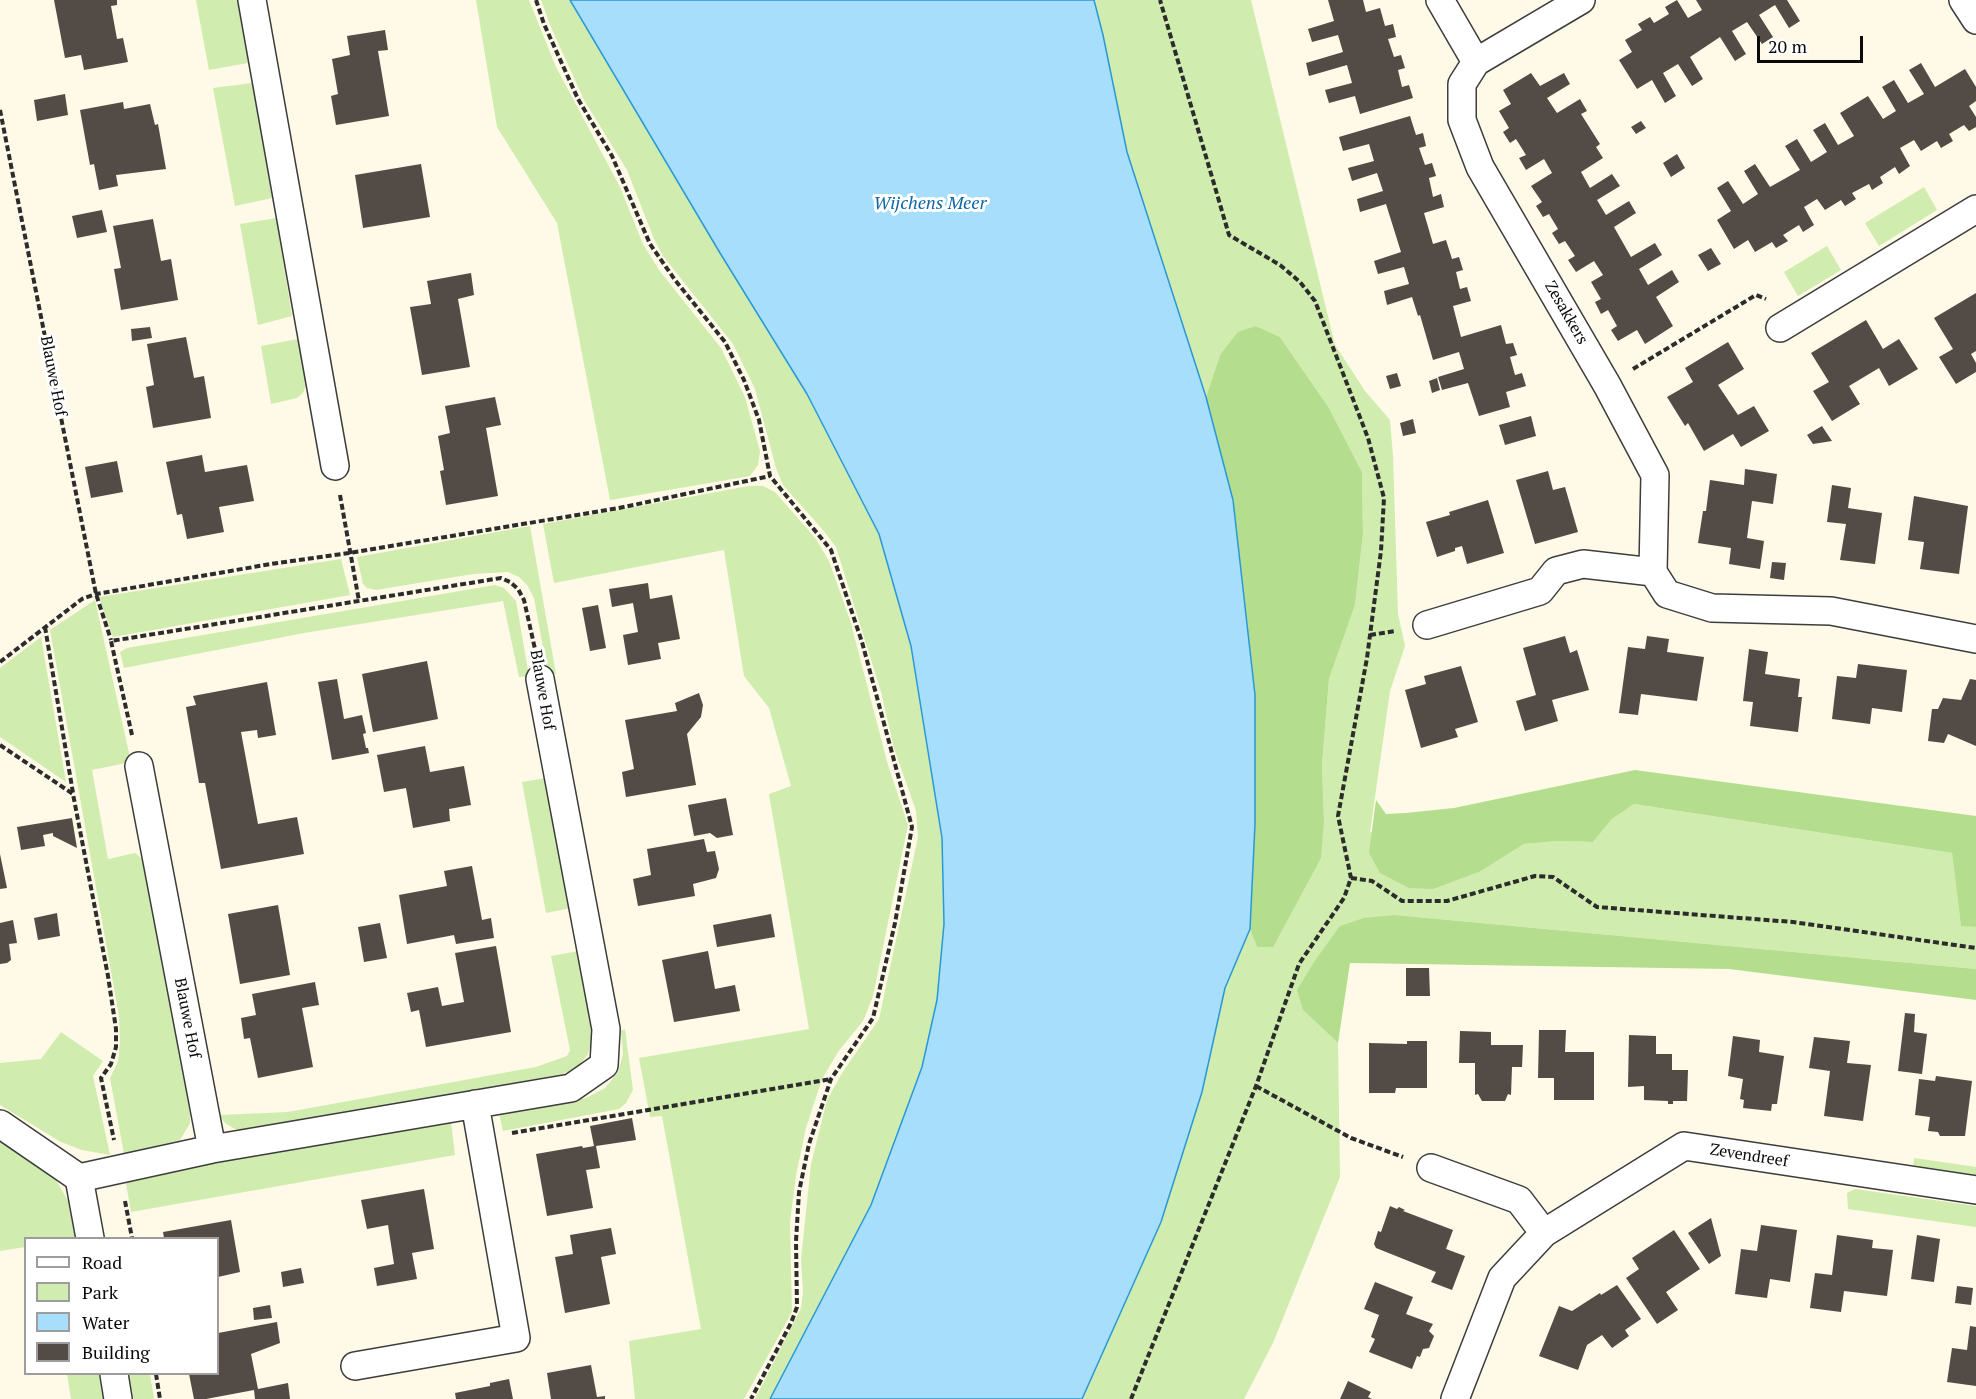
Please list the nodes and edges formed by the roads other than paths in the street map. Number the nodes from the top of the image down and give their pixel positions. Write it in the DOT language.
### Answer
graph roads {
  1 [pos="252,0"];
  2 [pos="1440,0"];
  3 [pos="1581,0"];
  4 [pos="1963,0"];
  5 [pos="1976,20"];
  6 [pos="1476,62"];
  7 [pos="1976,209"];
  8 [pos="1791,321"];
  9 [pos="335,466"];
  10 [pos="1653,572"];
  11 [pos="1427,625"];
  12 [pos="1976,639"];
  13 [pos="540,679"];
  14 [pos="139,766"];
  15 [pos="475,1104"];
  16 [pos="0,1124"];
  17 [pos="212,1149"];
  18 [pos="1431,1168"];
  19 [pos="79,1178"];
  20 [pos="1976,1190"];
  21 [pos="1545,1233"];
  22 [pos="90,1237"];
  23 [pos="356,1366"];
  24 [pos="114,1375"];
  25 [pos="118,1399"];
  26 [pos="1455,1399"];
  1 -- 9 [label="street"];
  2 -- 6 [label="street"];
  3 -- 6 [label="street"];
  4 -- 5 [label="street"];
  6 -- 10 [label="street, Zesakkers"];
  7 -- 8 [label="street"];
  10 -- 11 [label="street"];
  10 -- 12 [label="street"];
  13 -- 15 [label="street, Blauwe Hof"];
  14 -- 17 [label="street, Blauwe Hof"];
  15 -- 17 [label="street, Blauwe Hof"];
  15 -- 23 [label="street"];
  16 -- 19 [label="street"];
  17 -- 19 [label="street, Blauwe Hof"];
  18 -- 21 [label="street"];
  19 -- 22 [label="street"];
  20 -- 21 [label="street, Zevendreef"];
  21 -- 26 [label="street, Zevendreef"];
  24 -- 25 [label="street"];
}
